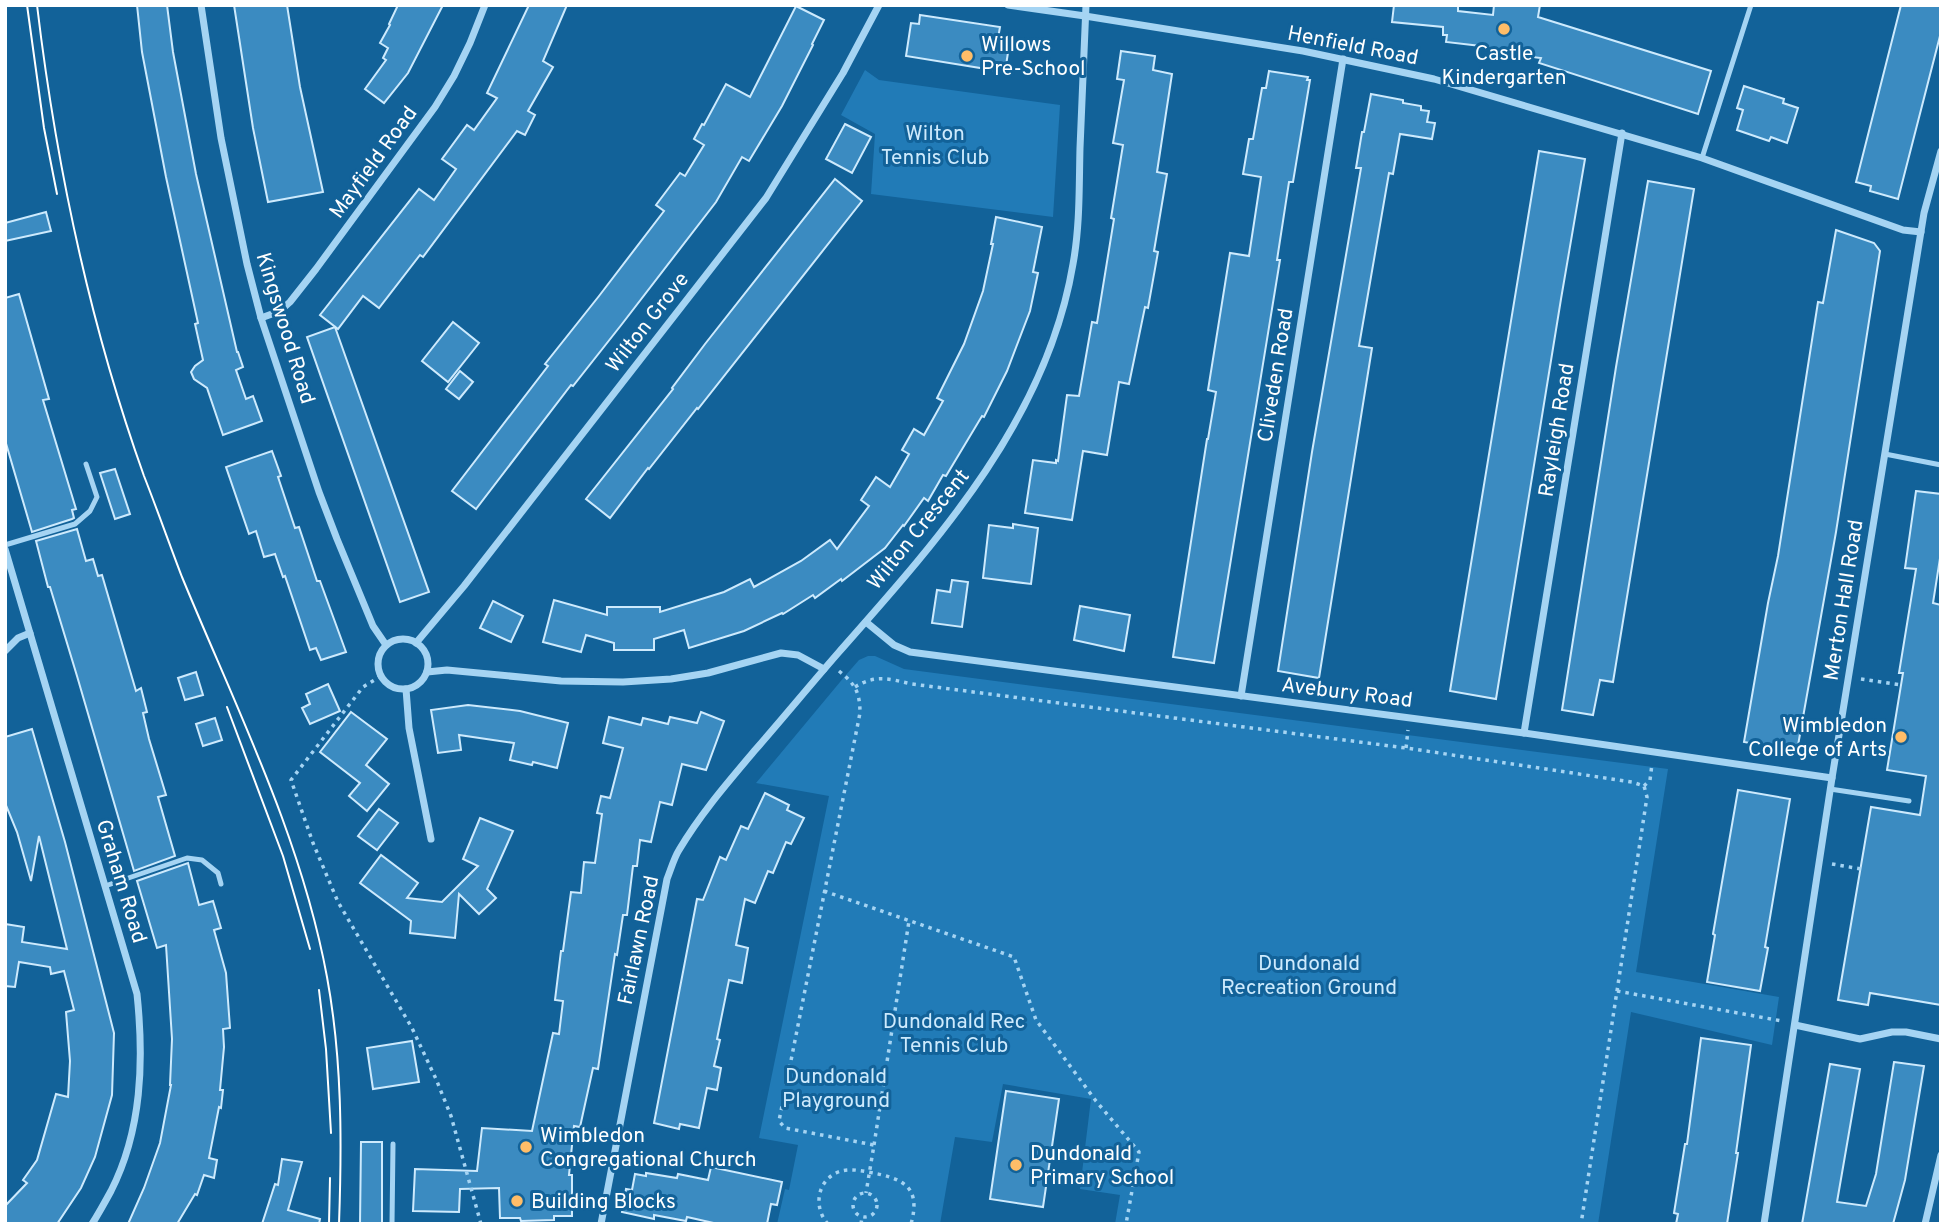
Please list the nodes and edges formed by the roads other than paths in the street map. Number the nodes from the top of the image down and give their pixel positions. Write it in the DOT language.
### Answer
graph roads {
  1 [pos="201,5"];
  2 [pos="485,5"];
  3 [pos="879,5"];
  4 [pos="1008,5"];
  5 [pos="1086,5"];
  6 [pos="1751,5"];
  7 [pos="1086,16"];
  8 [pos="1343,59"];
  9 [pos="1622,133"];
  10 [pos="1941,151"];
  11 [pos="1702,158"];
  12 [pos="1921,232"];
  13 [pos="261,318"];
  14 [pos="1885,454"];
  15 [pos="86,464"];
  16 [pos="1941,465"];
  17 [pos="5,547"];
  18 [pos="866,622"];
  19 [pos="30,633"];
  20 [pos="416,643"];
  21 [pos="386,645"];
  22 [pos="5,651"];
  23 [pos="826,666"];
  24 [pos="427,672"];
  25 [pos="406,689"];
  26 [pos="1241,696"];
  27 [pos="1524,733"];
  28 [pos="1832,778"];
  29 [pos="1830,789"];
  30 [pos="1909,801"];
  31 [pos="431,839"];
  32 [pos="221,884"];
  33 [pos="105,886"];
  34 [pos="1795,1025"];
  35 [pos="1941,1039"];
  36 [pos="393,1144"];
  37 [pos="1941,1155"];
  38 [pos="92,1224"];
  39 [pos="393,1224"];
  40 [pos="601,1224"];
  41 [pos="1764,1224"];
  42 [pos="1925,1224"];
  1 -- 13 [label="street, Kingswood Road"];
  2 -- 13 [label="street, Mayfield Road"];
  3 -- 20 [label="street, Wilton Grove"];
  4 -- 7 [label="street, Henfield Road"];
  5 -- 7 [label="street, Wilton Crescent"];
  6 -- 11 [label="lane"];
  7 -- 8 [label="street, Henfield Road"];
  7 -- 18 [label="street, Wilton Crescent"];
  8 -- 9 [label="street, Henfield Road"];
  8 -- 26 [label="street, Cliveden Road"];
  9 -- 11 [label="street, Henfield Road"];
  9 -- 27 [label="street, Rayleigh Road"];
  10 -- 12 [label="street, Merton Hall Road"];
  11 -- 12 [label="street, Henfield Road"];
  12 -- 14 [label="street, Merton Hall Road"];
  13 -- 21 [label="street, Kingswood Road"];
  14 -- 16 [label="lane"];
  14 -- 28 [label="street, Merton Hall Road"];
  15 -- 17 [label="lane"];
  17 -- 19 [label="street, Graham Road"];
  18 -- 23 [label="street, Wilton Crescent"];
  18 -- 26 [label="street, Avebury Road"];
  19 -- 22 [label="street"];
  19 -- 33 [label="street, Graham Road"];
  20 -- 21 [label="street"];
  20 -- 24 [label="street"];
  21 -- 25 [label="street"];
  23 -- 24 [label="street"];
  23 -- 40 [label="street, Fairlawn Road"];
  24 -- 25 [label="street"];
  25 -- 31 [label="street"];
  26 -- 27 [label="street, Avebury Road"];
  27 -- 28 [label="street, Avebury Road"];
  28 -- 29 [label="street, Merton Hall Road"];
  29 -- 30 [label="lane"];
  29 -- 34 [label="street, Merton Hall Road"];
  32 -- 33 [label="lane"];
  33 -- 38 [label="street, Graham Road"];
  34 -- 35 [label="street"];
  34 -- 41 [label="street, Merton Hall Road"];
  36 -- 39 [label="lane"];
  37 -- 42 [label="street"];
}
